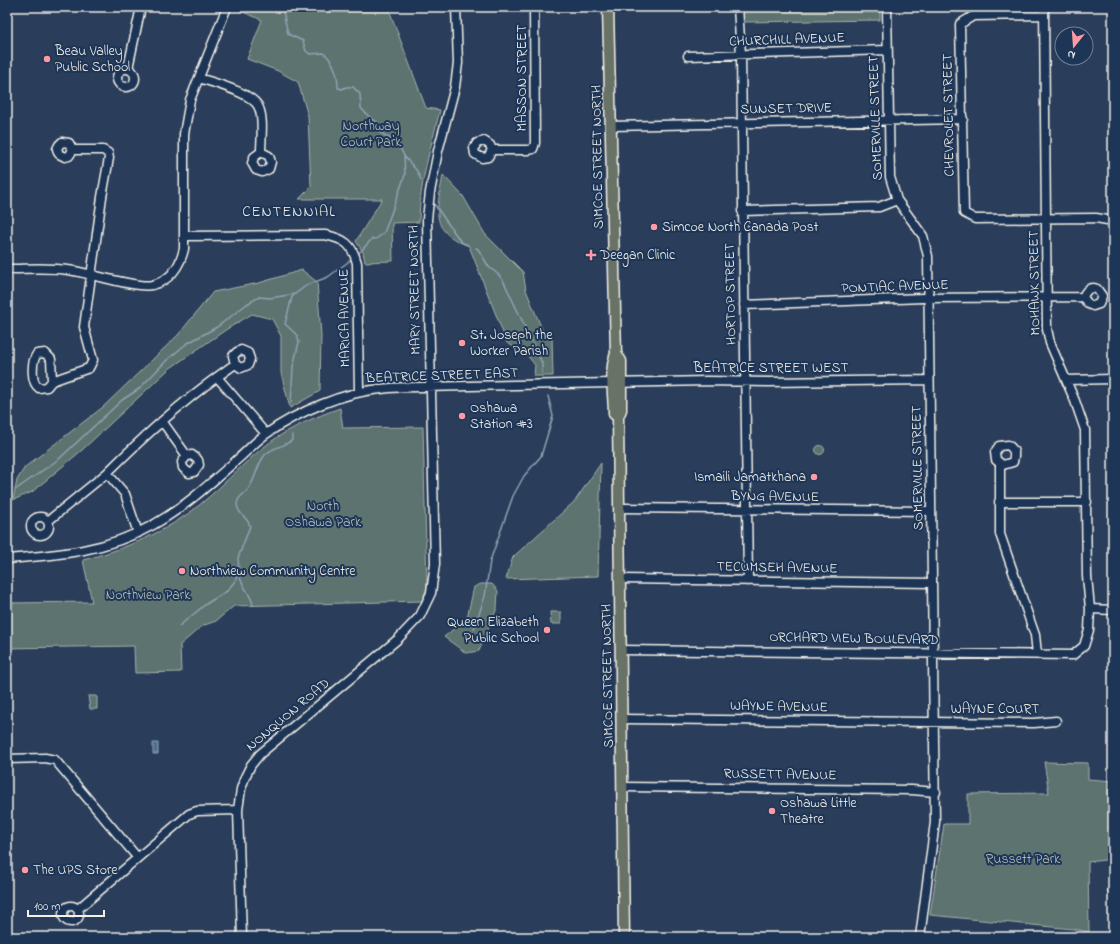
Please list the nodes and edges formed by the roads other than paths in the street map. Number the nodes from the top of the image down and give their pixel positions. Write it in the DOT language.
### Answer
graph roads {
  1 [pos="141,7"];
  2 [pos="227,7"];
  3 [pos="456,7"];
  4 [pos="534,7"];
  5 [pos="608,7"];
  6 [pos="738,7"];
  7 [pos="887,7"];
  8 [pos="1044,11"];
  9 [pos="887,50"];
  10 [pos="741,54"];
  11 [pos="688,56"];
  12 [pos="128,68"];
  13 [pos="199,78"];
  14 [pos="963,119"];
  15 [pos="888,120"];
  16 [pos="742,123"];
  17 [pos="611,126"];
  18 [pos="74,150"];
  19 [pos="492,150"];
  20 [pos="261,152"];
  21 [pos="896,200"];
  22 [pos="742,211"];
  23 [pos="1112,217"];
  24 [pos="1046,219"];
  25 [pos="185,236"];
  26 [pos="7,269"];
  27 [pos="91,273"];
  28 [pos="1048,297"];
  29 [pos="1083,297"];
  30 [pos="928,298"];
  31 [pos="744,305"];
  32 [pos="235,364"];
  33 [pos="217,377"];
  34 [pos="1113,379"];
  35 [pos="52,380"];
  36 [pos="929,380"];
  37 [pos="1066,380"];
  38 [pos="745,381"];
  39 [pos="617,384"];
  40 [pos="430,387"];
  41 [pos="359,392"];
  42 [pos="162,421"];
  43 [pos="266,434"];
  44 [pos="187,456"];
  45 [pos="1000,463"];
  46 [pos="107,473"];
  47 [pos="999,502"];
  48 [pos="1086,502"];
  49 [pos="620,508"];
  50 [pos="747,510"];
  51 [pos="931,511"];
  52 [pos="48,521"];
  53 [pos="138,533"];
  54 [pos="7,559"];
  55 [pos="434,575"];
  56 [pos="621,580"];
  57 [pos="748,581"];
  58 [pos="932,583"];
  59 [pos="1090,609"];
  60 [pos="1113,610"];
  61 [pos="1084,646"];
  62 [pos="621,650"];
  63 [pos="933,653"];
  64 [pos="1036,654"];
  65 [pos="622,719"];
  66 [pos="1056,721"];
  67 [pos="935,722"];
  68 [pos="7,759"];
  69 [pos="623,787"];
  70 [pos="936,792"];
  71 [pos="238,810"];
  72 [pos="137,857"];
  73 [pos="78,909"];
  74 [pos="623,936"];
  75 [pos="242,937"];
  76 [pos="920,937"];
  1 -- 12 [label="street"];
  2 -- 13 [label="street"];
  3 -- 40 [label="street, MARY STREET NORTH"];
  4 -- 19 [label="street, MASSON STREET"];
  5 -- 17 [label="main road, SIMCOE STREET NORTH"];
  6 -- 10 [label="street, HORTOP STREET"];
  7 -- 9 [label="street, SOMERVILLE STREET"];
  8 -- 14 [label="street, CHEVROLET STREET"];
  8 -- 24 [label="street, MOHAWK STREET"];
  9 -- 10 [label="street, CHURCHILL AVENUE"];
  9 -- 15 [label="street, SOMERVILLE STREET"];
  10 -- 11 [label="street, CHURCHILL AVENUE"];
  10 -- 16 [label="street, HORTOP STREET"];
  13 -- 20 [label="street"];
  13 -- 25 [label="street"];
  14 -- 15 [label="street, SUNSET DRIVE"];
  14 -- 24 [label="street, CHEVROLET STREET"];
  15 -- 16 [label="street, SUNSET DRIVE"];
  15 -- 21 [label="street, SOMERVILLE STREET"];
  16 -- 17 [label="street, SUNSET DRIVE"];
  16 -- 22 [label="street, HORTOP STREET"];
  17 -- 39 [label="main road, SIMCOE STREET NORTH"];
  18 -- 27 [label="street"];
  21 -- 22 [label="street"];
  21 -- 30 [label="street, SOMERVILLE STREET"];
  22 -- 31 [label="street, HORTOP STREET"];
  23 -- 24 [label="street"];
  24 -- 28 [label="street, MOHAWK STREET"];
  25 -- 27 [label="street"];
  25 -- 41 [label="street, MARICA AVENUE"];
  26 -- 27 [label="street"];
  27 -- 35 [label="street"];
  28 -- 29 [label="street, PONTIAC AVENUE"];
  28 -- 30 [label="street, PONTIAC AVENUE"];
  28 -- 37 [label="street, MOHAWK STREET"];
  30 -- 31 [label="street, PONTIAC AVENUE"];
  30 -- 36 [label="street, SOMERVILLE STREET"];
  31 -- 38 [label="street, HORTOP STREET"];
  32 -- 33 [label="street"];
  33 -- 42 [label="street"];
  33 -- 43 [label="street"];
  34 -- 37 [label="street"];
  36 -- 38 [label="street, BEATRICE STREET WEST"];
  36 -- 51 [label="street, SOMERVILLE STREET"];
  37 -- 48 [label="street, MOHAWK STREET"];
  38 -- 39 [label="street, BEATRICE STREET WEST"];
  38 -- 50 [label="street, HORTOP STREET"];
  39 -- 40 [label="street, BEATRICE STREET EAST"];
  39 -- 49 [label="main road, SIMCOE STREET NORTH"];
  40 -- 41 [label="street, BEATRICE STREET EAST"];
  40 -- 55 [label="street, MARY STREET NORTH"];
  41 -- 43 [label="street, BEATRICE STREET EAST"];
  42 -- 44 [label="street"];
  42 -- 46 [label="street"];
  43 -- 53 [label="street, BEATRICE STREET EAST"];
  45 -- 47 [label="street"];
  46 -- 52 [label="street"];
  46 -- 53 [label="street"];
  47 -- 48 [label="street"];
  47 -- 64 [label="street"];
  48 -- 59 [label="street, MOHAWK STREET"];
  49 -- 50 [label="street, BYNG AVENUE"];
  49 -- 56 [label="main road, SIMCOE STREET NORTH"];
  50 -- 51 [label="street, BYNG AVENUE"];
  50 -- 57 [label="street, HORTOP STREET"];
  51 -- 58 [label="street, SOMERVILLE STREET"];
  53 -- 54 [label="street, BEATRICE STREET EAST"];
  55 -- 71 [label="street, NONQUON ROAD"];
  56 -- 57 [label="street, TECUMSEH AVENUE"];
  56 -- 62 [label="main road, SIMCOE STREET NORTH"];
  57 -- 58 [label="street, TECUMSEH AVENUE"];
  58 -- 63 [label="street, SOMERVILLE STREET"];
  59 -- 60 [label="street"];
  59 -- 61 [label="street, MOHAWK STREET"];
  61 -- 64 [label="street, ORCHARD VIEW BOULEVARD"];
  62 -- 63 [label="street, ORCHARD VIEW BOULEVARD"];
  62 -- 65 [label="main road, SIMCOE STREET NORTH"];
  63 -- 64 [label="street, ORCHARD VIEW BOULEVARD"];
  63 -- 67 [label="street, SOMERVILLE STREET"];
  65 -- 67 [label="street, WAYNE AVENUE"];
  65 -- 69 [label="main road, SIMCOE STREET NORTH"];
  66 -- 67 [label="street, WAYNE COURT"];
  67 -- 70 [label="street, SOMERVILLE STREET"];
  68 -- 72 [label="street"];
  69 -- 70 [label="street, RUSSETT AVENUE"];
  69 -- 74 [label="main road, SIMCOE STREET NORTH"];
  70 -- 76 [label="street, SOMERVILLE STREET"];
  71 -- 72 [label="street"];
  71 -- 75 [label="street"];
  72 -- 73 [label="street"];
}
